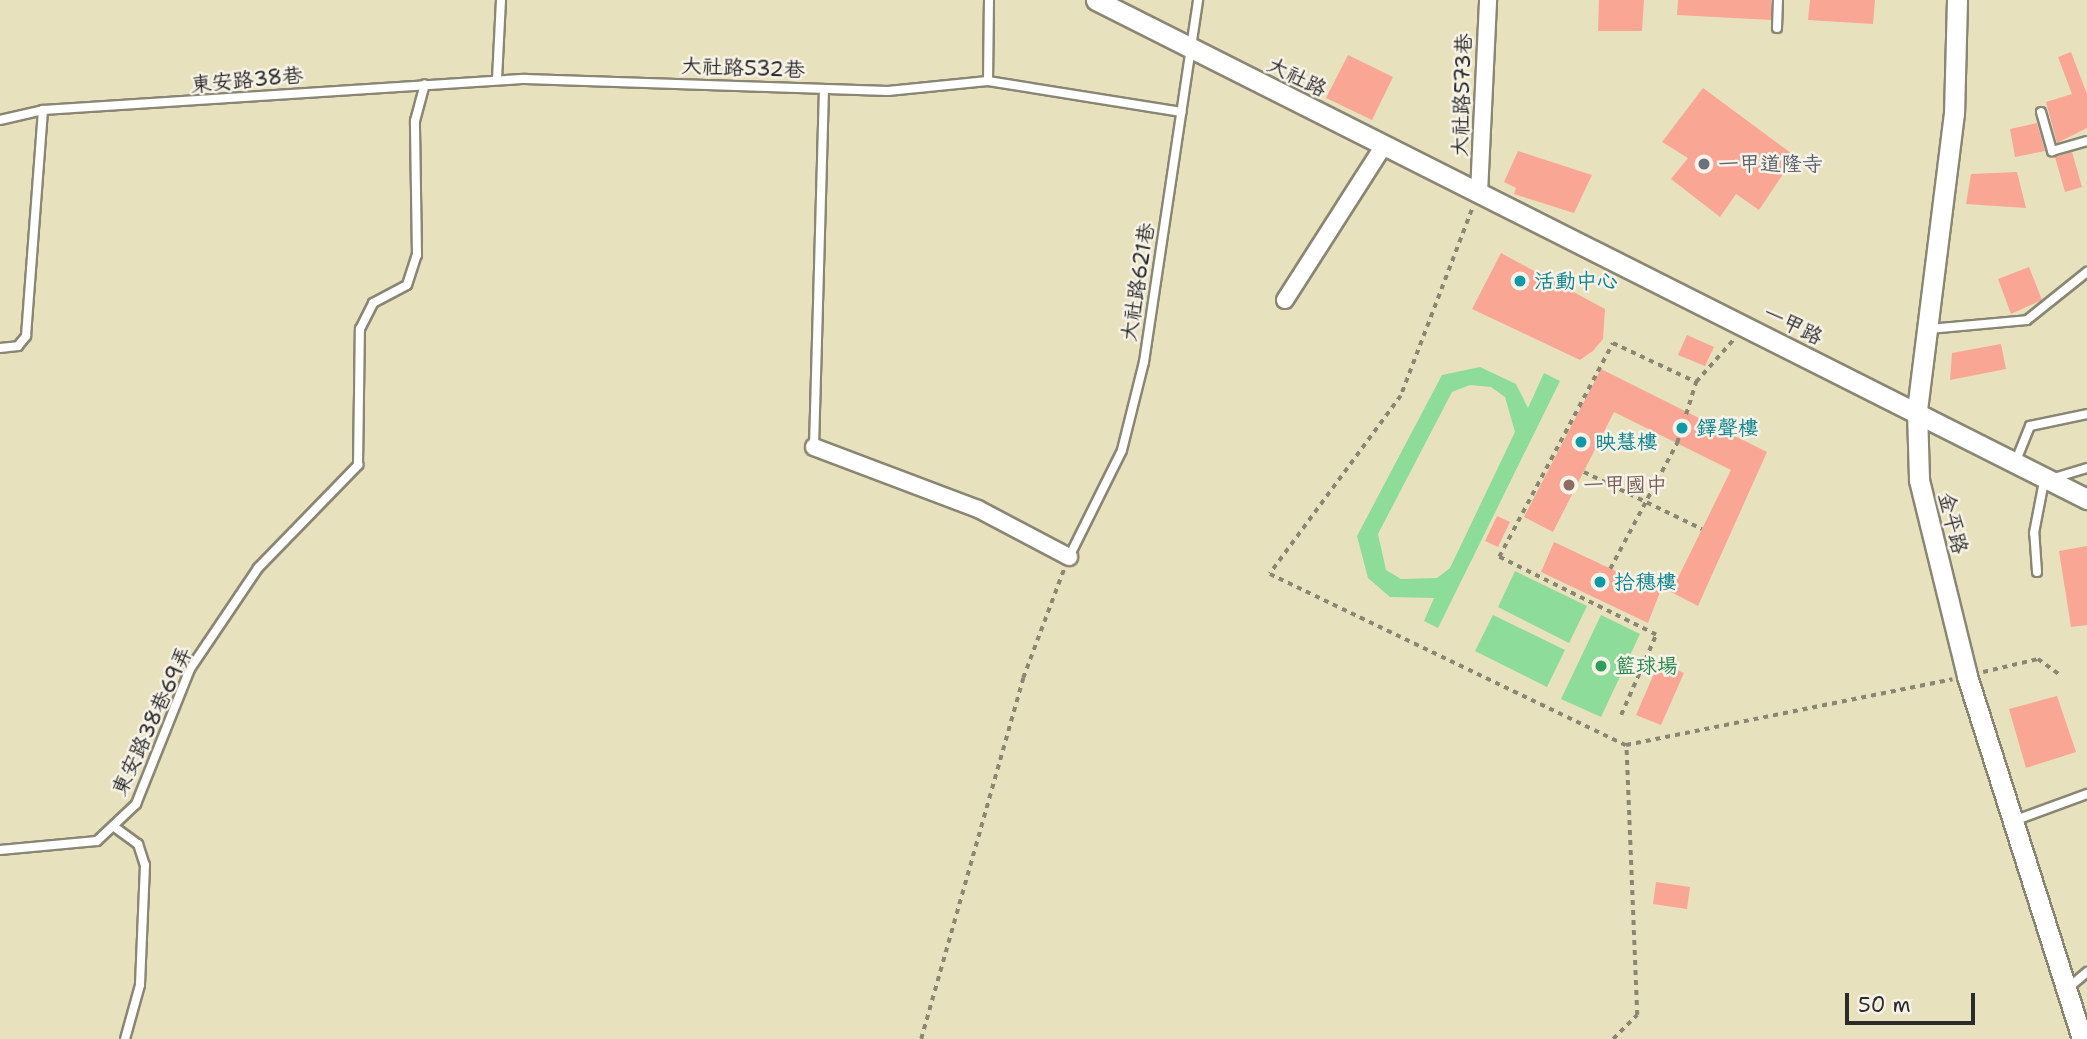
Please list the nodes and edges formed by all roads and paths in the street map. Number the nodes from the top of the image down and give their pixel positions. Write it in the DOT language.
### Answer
graph roads {
  1 [pos="501,0"];
  2 [pos="989,0"];
  3 [pos="1096,0"];
  4 [pos="1198,0"];
  5 [pos="1488,0"];
  6 [pos="1778,0"];
  7 [pos="1956,0"];
  8 [pos="1777,28"];
  9 [pos="1194,51"];
  10 [pos="497,79"];
  11 [pos="988,81"];
  12 [pos="425,84"];
  13 [pos="824,89"];
  14 [pos="43,110"];
  15 [pos="1182,112"];
  16 [pos="2041,112"];
  17 [pos="0,120"];
  18 [pos="2087,141"];
  19 [pos="1384,145"];
  20 [pos="1479,193"];
  21 [pos="2087,272"];
  22 [pos="1285,300"];
  23 [pos="1742,325"];
  24 [pos="1926,329"];
  25 [pos="0,348"];
  26 [pos="1696,382"];
  27 [pos="1917,411"];
  28 [pos="2087,414"];
  29 [pos="814,447"];
  30 [pos="2013,467"];
  31 [pos="2087,468"];
  32 [pos="1584,472"];
  33 [pos="2044,481"];
  34 [pos="2087,499"];
  35 [pos="1646,502"];
  36 [pos="1702,529"];
  37 [pos="1069,557"];
  38 [pos="1610,569"];
  39 [pos="2037,572"];
  40 [pos="2059,674"];
  41 [pos="1967,676"];
  42 [pos="1621,715"];
  43 [pos="1626,745"];
  44 [pos="2087,794"];
  45 [pos="2016,820"];
  46 [pos="113,826"];
  47 [pos="0,850"];
  48 [pos="2087,972"];
  49 [pos="2066,990"];
  50 [pos="125,1039"];
  51 [pos="921,1039"];
  52 [pos="1613,1039"];
  53 [pos="2082,1039"];
  1 -- 10 [label="lane"];
  2 -- 11 [label="lane"];
  3 -- 9 [label="street, 大社路"];
  4 -- 9 [label="lane, 大社路621巷"];
  5 -- 20 [label="street, 大社路573巷"];
  6 -- 8 [label="lane"];
  7 -- 24 [label="street, 金平路"];
  9 -- 15 [label="lane, 大社路621巷"];
  9 -- 19 [label="street, 大社路"];
  10 -- 12 [label="lane, 東安路38巷"];
  10 -- 13 [label="lane, 大社路532巷"];
  11 -- 13 [label="lane, 大社路532巷"];
  11 -- 15 [label="lane, 大社路532巷"];
  12 -- 14 [label="lane, 東安路38巷"];
  12 -- 46 [label="lane, 東安路38巷69弄"];
  13 -- 29 [label="lane"];
  14 -- 17 [label="lane, 東安路38巷"];
  14 -- 25 [label="lane"];
  15 -- 37 [label="lane, 大社路621巷"];
  16 -- 18 [label="lane"];
  19 -- 20 [label="street, 大社路"];
  19 -- 22 [label="street"];
  20 -- 23 [label="street, 一甲路"];
  20 -- 43 [label="path"];
  21 -- 24 [label="lane"];
  23 -- 26 [label="path"];
  23 -- 27 [label="street, 一甲路"];
  24 -- 27 [label="street, 金平路"];
  26 -- 35 [label="path"];
  26 -- 42 [label="path"];
  27 -- 30 [label="street, 一甲路"];
  27 -- 41 [label="street, 金平路"];
  28 -- 30 [label="lane"];
  29 -- 37 [label="street"];
  30 -- 33 [label="street, 一甲路"];
  31 -- 33 [label="lane"];
  32 -- 35 [label="path"];
  33 -- 34 [label="street, 一甲路"];
  33 -- 39 [label="lane"];
  35 -- 36 [label="path"];
  35 -- 38 [label="path"];
  37 -- 51 [label="path"];
  40 -- 41 [label="path"];
  41 -- 43 [label="path"];
  41 -- 45 [label="street, 金平路"];
  43 -- 52 [label="path"];
  44 -- 45 [label="lane"];
  45 -- 49 [label="street, 金平路"];
  46 -- 47 [label="lane, 東安路38巷69弄"];
  46 -- 50 [label="lane"];
  48 -- 49 [label="lane"];
  49 -- 53 [label="street, 金平路"];
}
